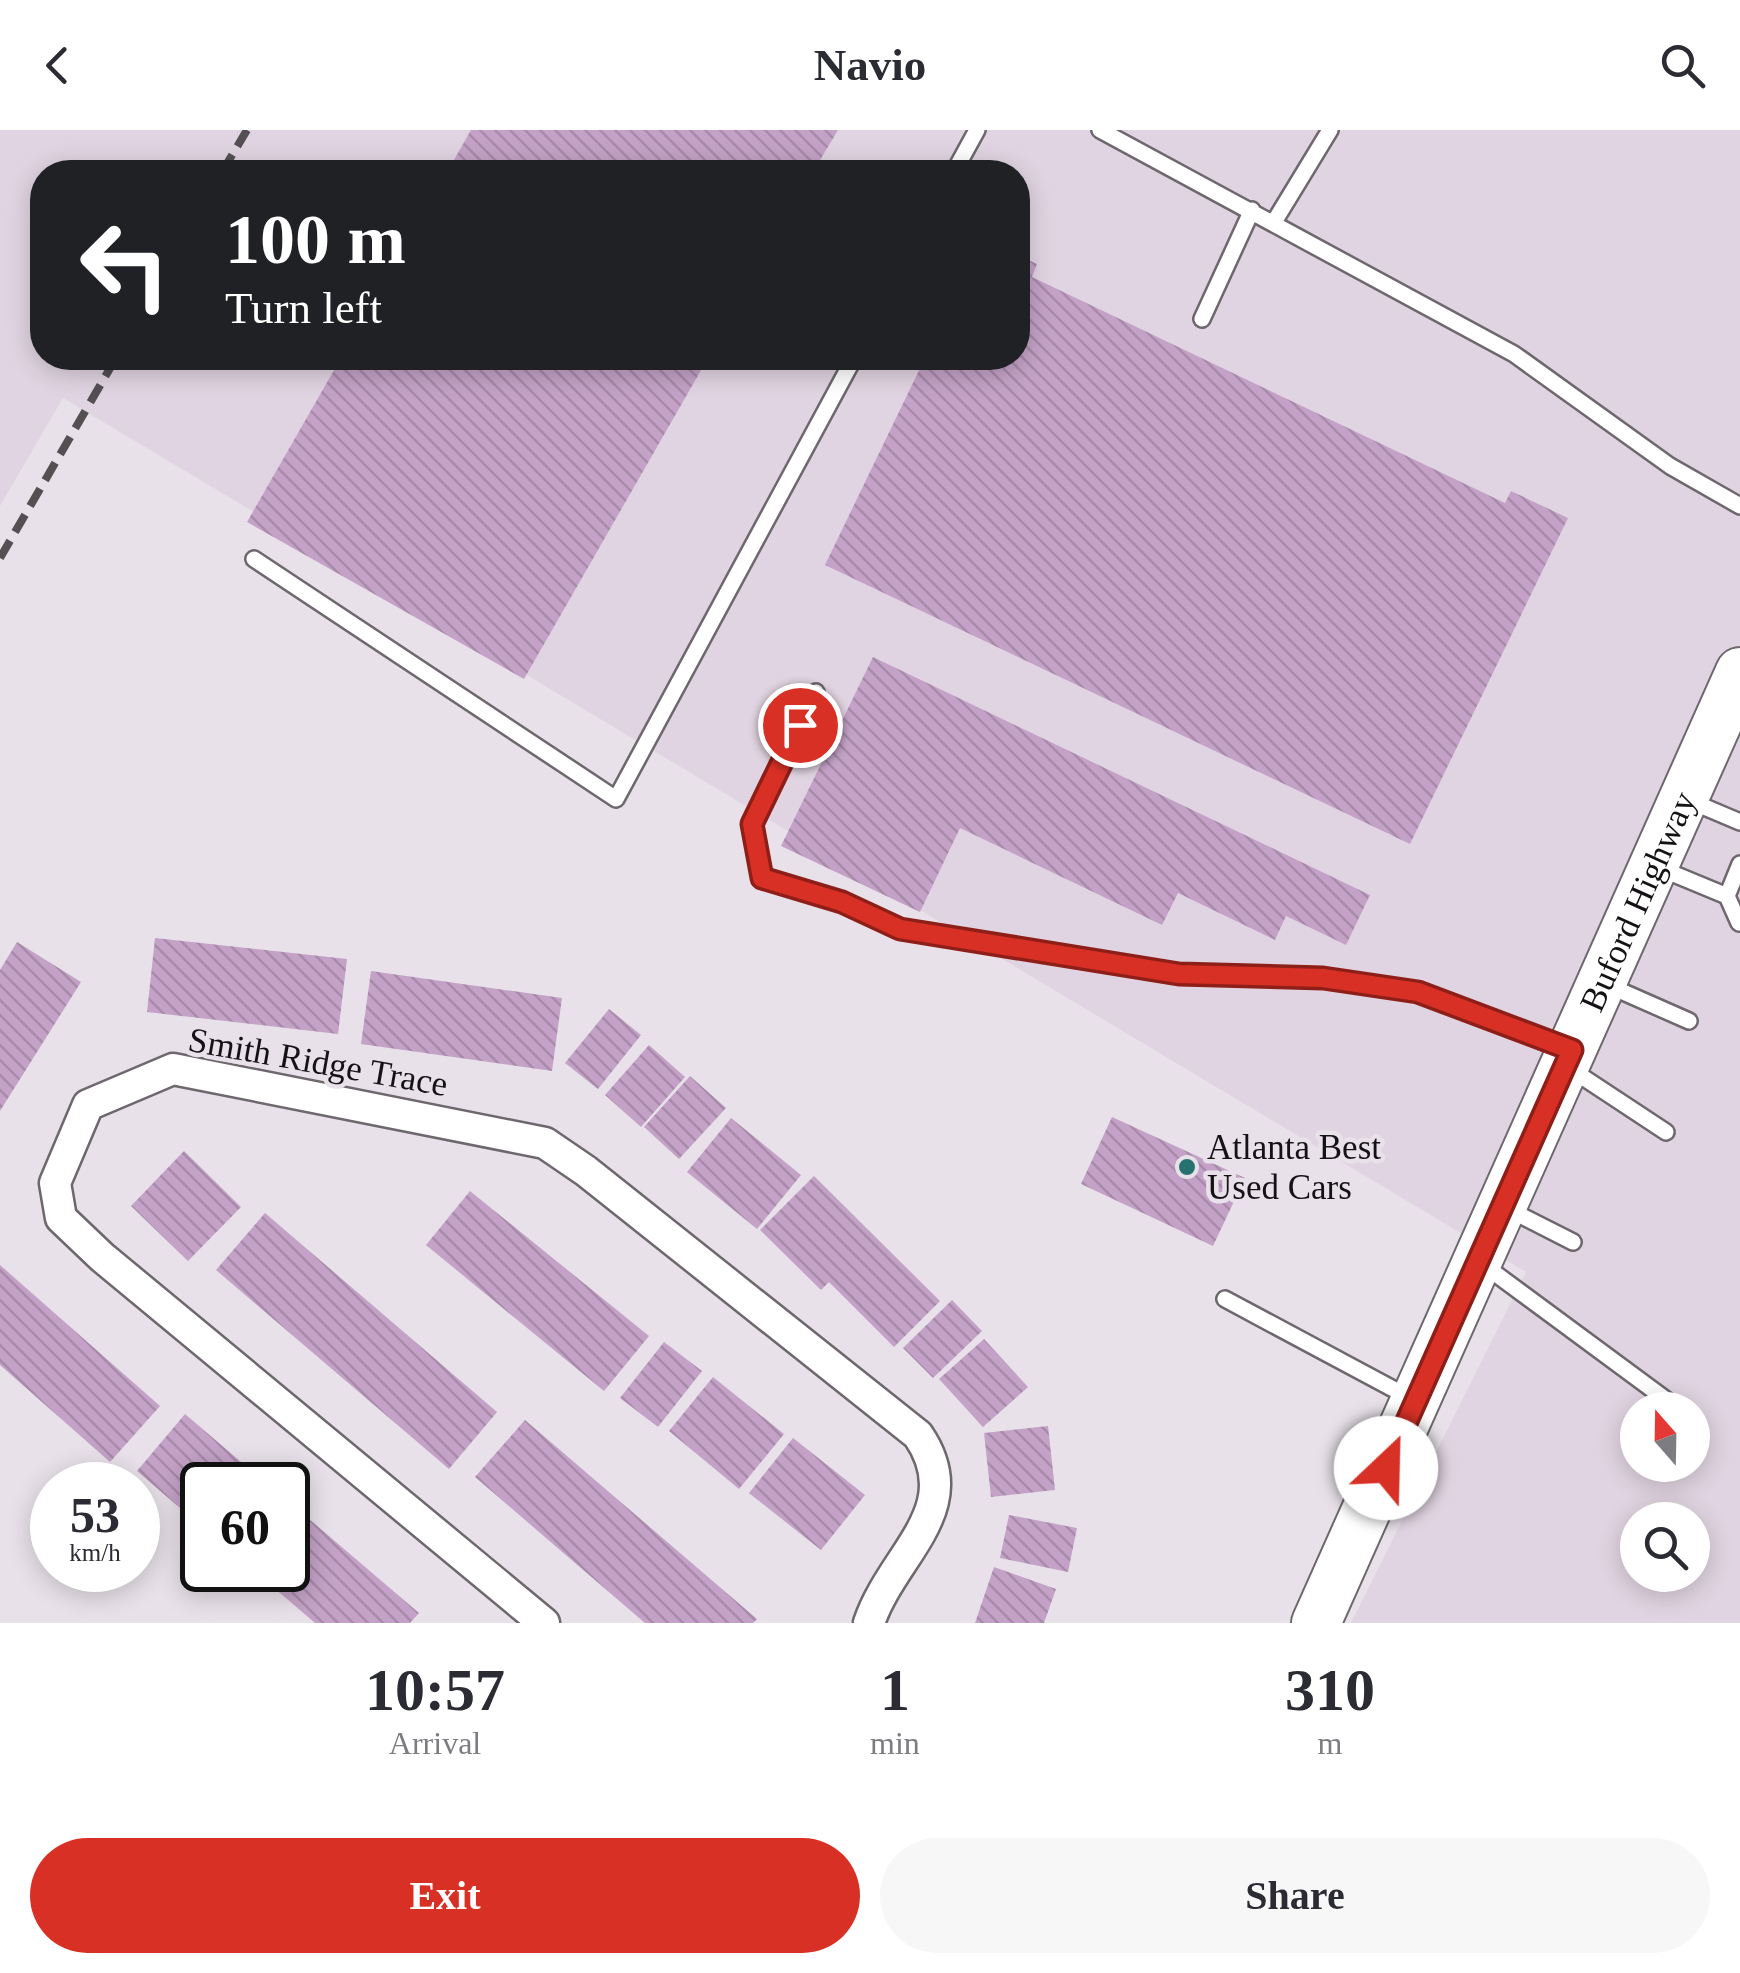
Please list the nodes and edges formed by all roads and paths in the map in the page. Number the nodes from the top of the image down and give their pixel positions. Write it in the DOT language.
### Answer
graph roads {
  1 [pos="977,130"];
  2 [pos="1100,130"];
  3 [pos="1330,130"];
  4 [pos="961,160"];
  5 [pos="1252,210"];
  6 [pos="1274,222"];
  7 [pos="1202,319"];
  8 [pos="848,370"];
  9 [pos="1740,506"];
  10 [pos="254,559"];
  11 [pos="1737,687"];
  12 [pos="816,692"];
  13 [pos="1684,798"];
  14 [pos="1740,822"];
  15 [pos="1740,864"];
  16 [pos="1654,866"];
  17 [pos="1727,896"];
  18 [pos="1739,923"];
  19 [pos="1602,982"];
  20 [pos="1689,1021"];
  21 [pos="1568,1057"];
  22 [pos="1666,1132"];
  23 [pos="1502,1206"];
  24 [pos="1574,1242"];
  25 [pos="1478,1261"];
  26 [pos="1225,1299"];
  27 [pos="1656,1392"];
  28 [pos="1415,1401"];
  29 [pos="544,1623"];
  30 [pos="868,1623"];
  31 [pos="1316,1623"];
  1 -- 4 [label="lane"];
  2 -- 5 [label="lane"];
  3 -- 6 [label="lane"];
  5 -- 6 [label="lane"];
  5 -- 7 [label="lane"];
  6 -- 9 [label="lane"];
  8 -- 10 [label="lane"];
  11 -- 13 [label="main road, Buford Highway"];
  12 -- 21 [label="lane"];
  13 -- 14 [label="lane"];
  13 -- 16 [label="main road, Buford Highway"];
  15 -- 17 [label="lane"];
  16 -- 17 [label="lane"];
  16 -- 19 [label="main road, Buford Highway"];
  17 -- 18 [label="lane"];
  19 -- 20 [label="lane"];
  19 -- 21 [label="main road, Buford Highway"];
  21 -- 22 [label="lane"];
  21 -- 23 [label="main road, Buford Highway"];
  23 -- 24 [label="lane"];
  23 -- 25 [label="main road, Buford Highway"];
  25 -- 27 [label="lane"];
  25 -- 28 [label="main road, Buford Highway"];
  26 -- 28 [label="lane"];
  28 -- 31 [label="main road, Buford Highway"];
  29 -- 30 [label="street, Smith Ridge Trace"];
}
